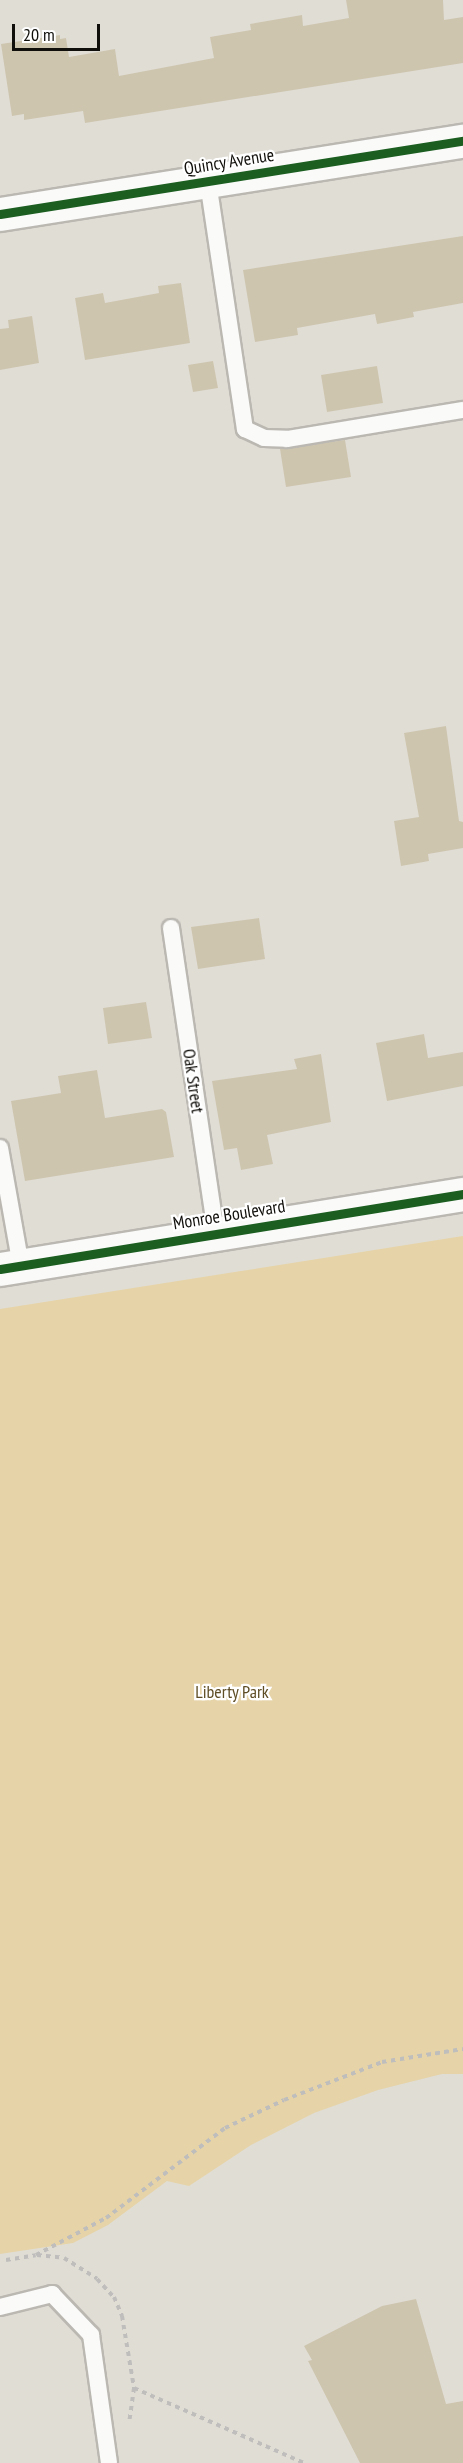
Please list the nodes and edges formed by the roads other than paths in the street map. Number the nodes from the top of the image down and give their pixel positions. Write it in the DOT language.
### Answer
graph roads {
  1 [pos="463,141"];
  2 [pos="208,182"];
  3 [pos="0,214"];
  4 [pos="463,410"];
  5 [pos="171,928"];
  6 [pos="0,1148"];
  7 [pos="463,1194"];
  8 [pos="216,1234"];
  9 [pos="11,1267"];
  10 [pos="0,2307"];
  11 [pos="109,2463"];
  1 -- 2 [label="street, Quincy Avenue"];
  2 -- 3 [label="street, Quincy Avenue"];
  2 -- 4 [label="lane"];
  5 -- 8 [label="lane, Oak Street"];
  6 -- 9 [label="lane"];
  7 -- 8 [label="street, Monroe Boulevard"];
  8 -- 9 [label="street, Monroe Boulevard"];
  10 -- 11 [label="lane"];
}
